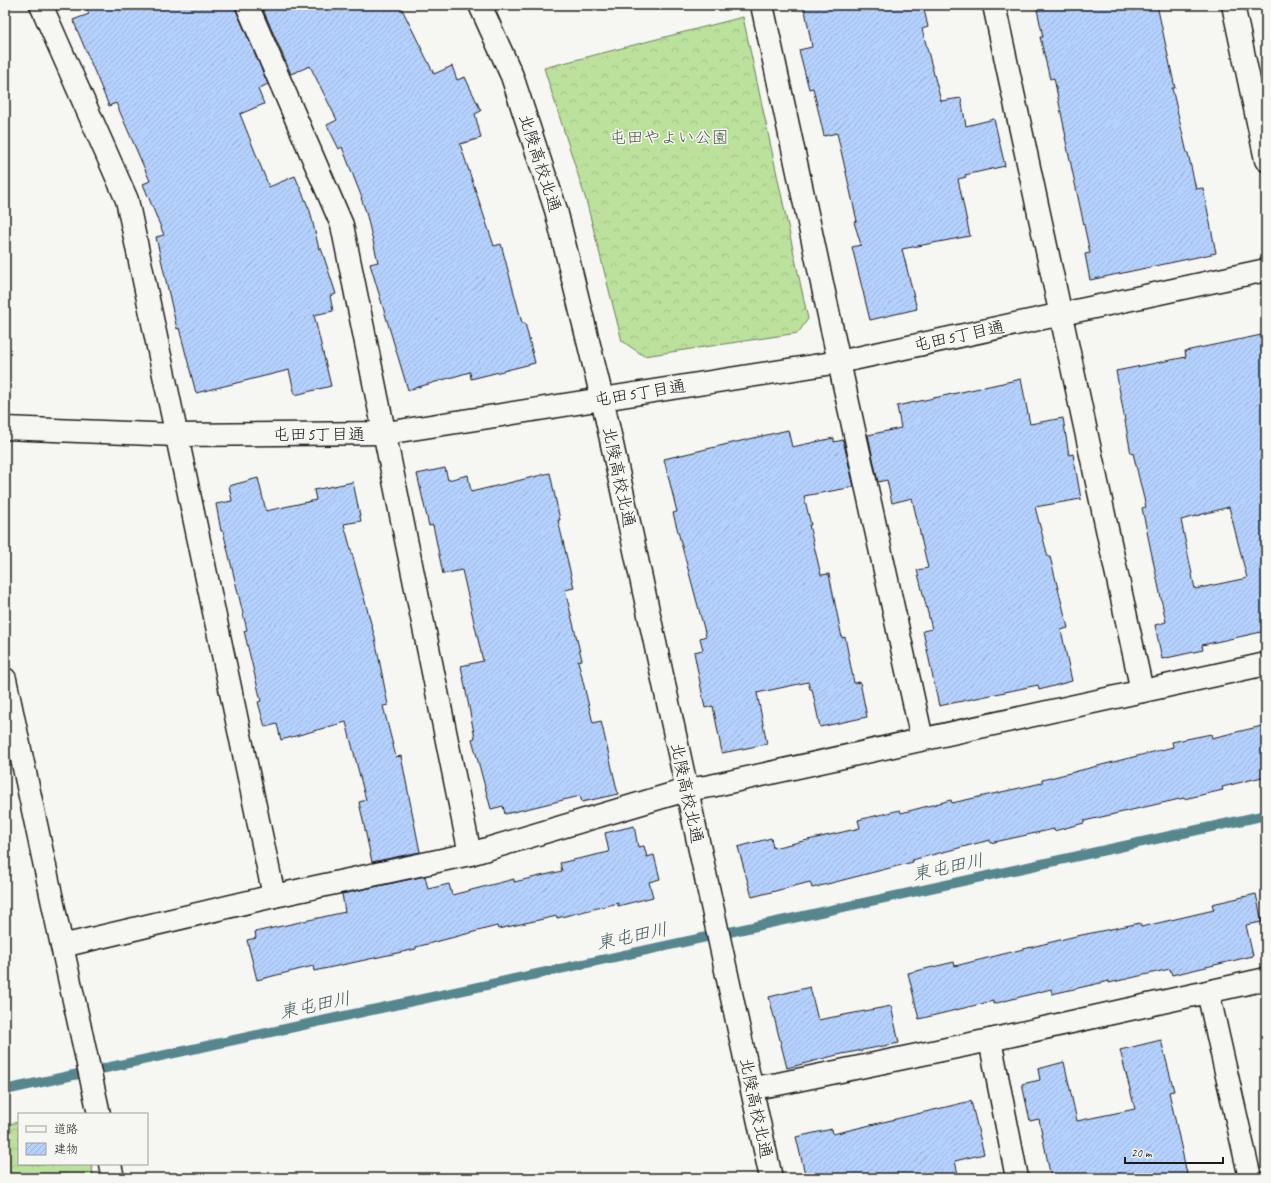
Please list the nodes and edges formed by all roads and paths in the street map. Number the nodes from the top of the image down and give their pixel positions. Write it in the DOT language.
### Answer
graph roads {
  1 [pos="41,5"];
  2 [pos="247,5"];
  3 [pos="480,5"];
  4 [pos="762,5"];
  5 [pos="994,5"];
  6 [pos="1233,5"];
  7 [pos="1266,160"];
  8 [pos="1266,270"];
  9 [pos="1061,313"];
  10 [pos="839,362"];
  11 [pos="602,398"];
  12 [pos="5,428"];
  13 [pos="386,433"];
  14 [pos="176,435"];
  15 [pos="1266,664"];
  16 [pos="5,679"];
  17 [pos="1142,691"];
  18 [pos="922,739"];
  19 [pos="686,790"];
  20 [pos="470,854"];
  21 [pos="274,896"];
  22 [pos="62,946"];
  23 [pos="1266,979"];
  24 [pos="1208,992"];
  25 [pos="990,1040"];
  26 [pos="752,1088"];
  27 [pos="98,1109"];
  28 [pos="110,1165"];
  29 [pos="113,1178"];
  30 [pos="771,1178"];
  31 [pos="1017,1178"];
  32 [pos="1250,1178"];
  1 -- 14 [label="street"];
  2 -- 13 [label="street"];
  3 -- 11 [label="street, 北陵高校北通"];
  4 -- 10 [label="street"];
  5 -- 9 [label="street"];
  6 -- 7 [label="street"];
  8 -- 9 [label="street, 屯田5丁目通"];
  9 -- 10 [label="street, 屯田5丁目通"];
  9 -- 17 [label="street"];
  10 -- 11 [label="street, 屯田5丁目通"];
  10 -- 18 [label="street"];
  11 -- 13 [label="street, 屯田5丁目通"];
  11 -- 19 [label="street, 北陵高校北通"];
  12 -- 14 [label="street, 屯田5丁目通"];
  13 -- 14 [label="street, 屯田5丁目通"];
  13 -- 20 [label="street"];
  14 -- 21 [label="street"];
  15 -- 17 [label="street"];
  16 -- 22 [label="street"];
  17 -- 18 [label="street"];
  18 -- 19 [label="street"];
  19 -- 20 [label="street"];
  19 -- 26 [label="street, 北陵高校北通"];
  20 -- 21 [label="street"];
  21 -- 22 [label="street"];
  22 -- 27 [label="street"];
  23 -- 24 [label="street"];
  24 -- 25 [label="street"];
  24 -- 32 [label="street"];
  25 -- 26 [label="street"];
  25 -- 31 [label="street"];
  26 -- 30 [label="street, 北陵高校北通"];
  28 -- 29 [label="street"];
}
